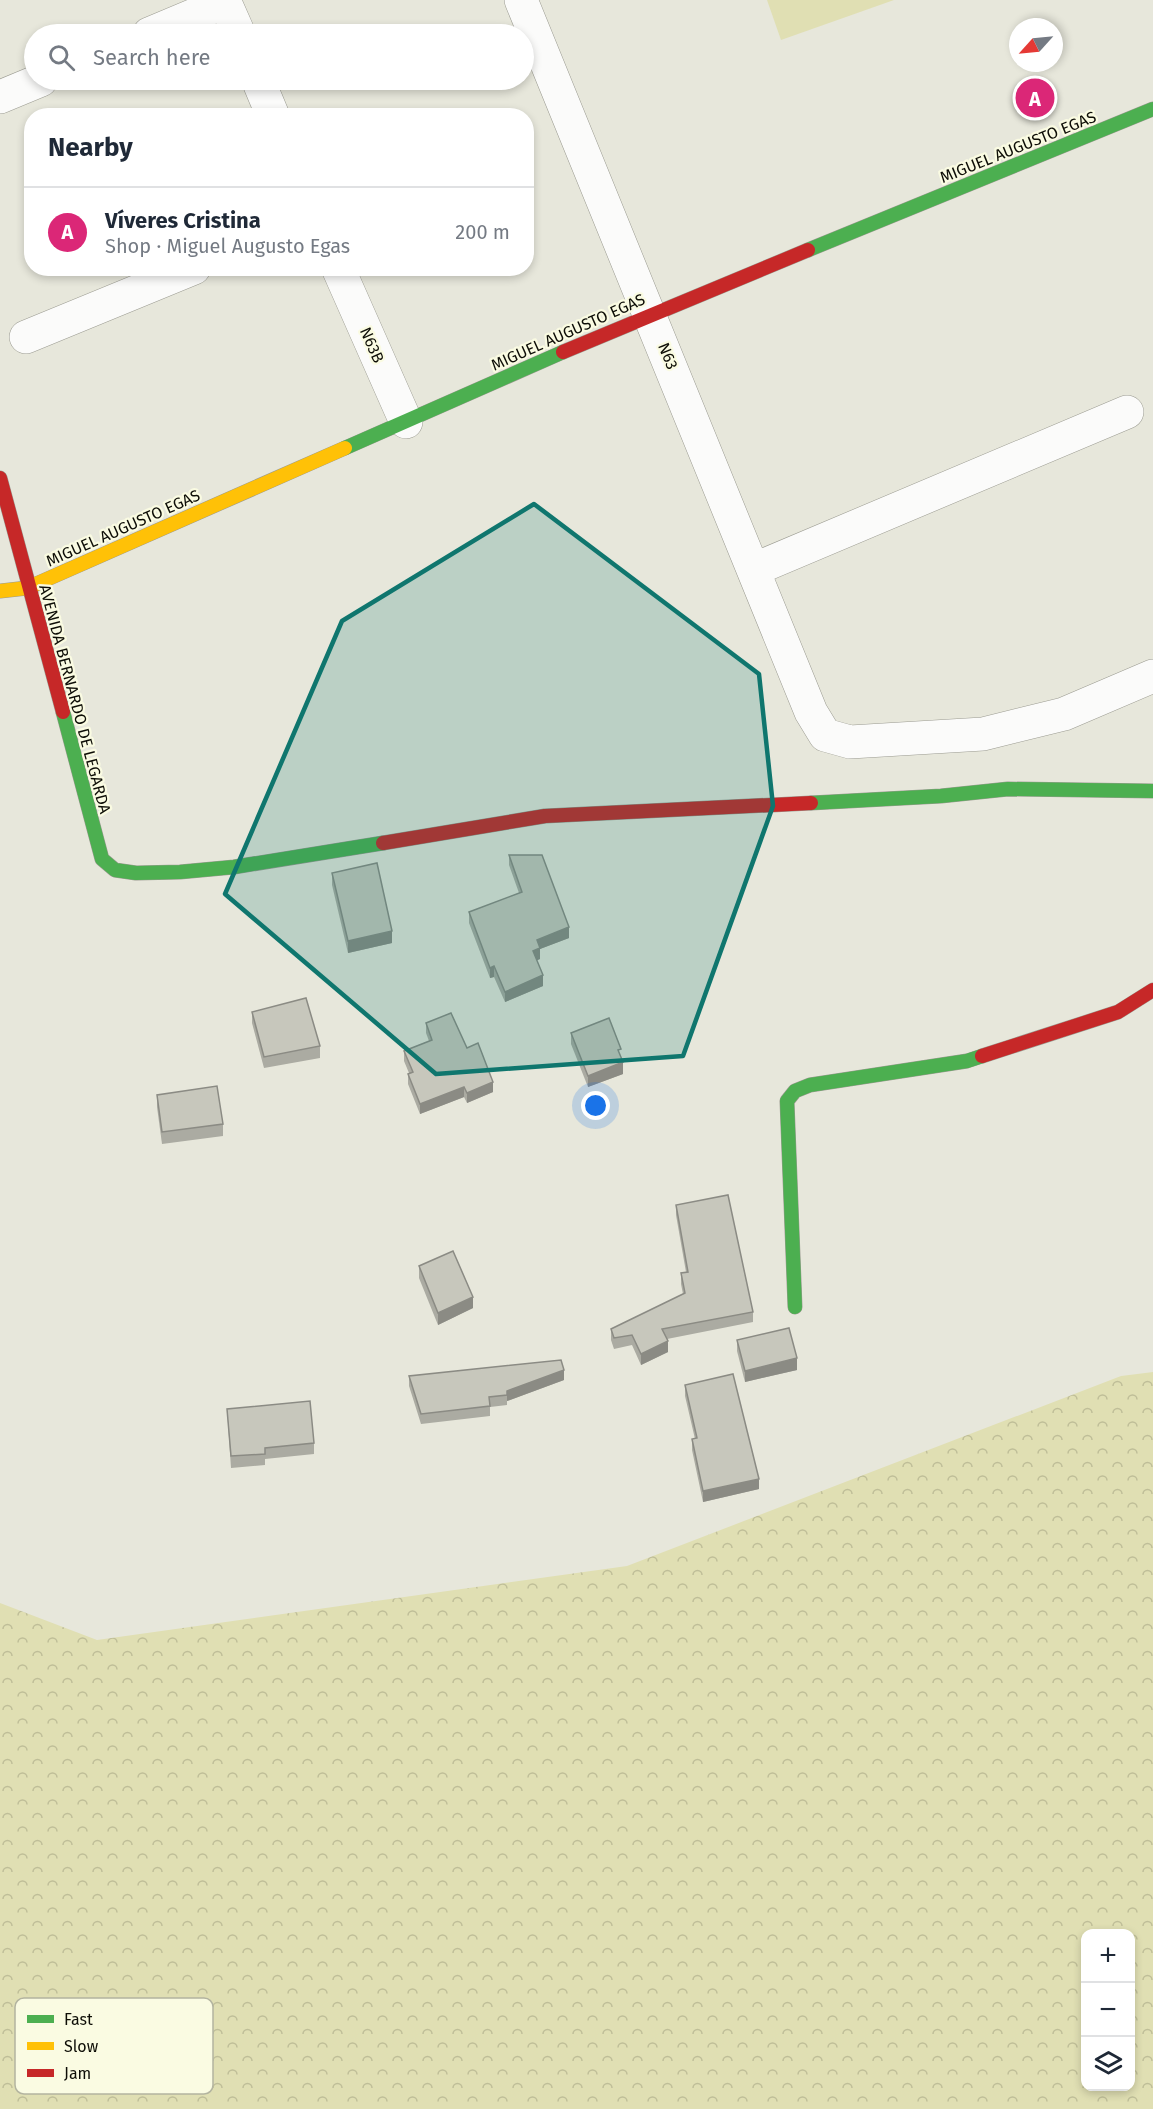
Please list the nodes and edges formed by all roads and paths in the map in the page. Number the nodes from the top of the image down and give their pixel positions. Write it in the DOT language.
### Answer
graph roads {
  1 [pos="521,0"];
  2 [pos="225,1"];
  3 [pos="172,24"];
  4 [pos="235,24"];
  5 [pos="531,24"];
  6 [pos="534,32"];
  7 [pos="24,87"];
  8 [pos="262,90"];
  9 [pos="0,97"];
  10 [pos="270,108"];
  11 [pos="1153,109"];
  12 [pos="175,276"];
  13 [pos="342,276"];
  14 [pos="650,314"];
  15 [pos="26,337"];
  16 [pos="1127,412"];
  17 [pos="406,422"];
  18 [pos="0,478"];
  19 [pos="755,568"];
  20 [pos="27,588"];
  21 [pos="0,591"];
  22 [pos="1153,676"];
  23 [pos="1153,791"];
  24 [pos="1153,990"];
  25 [pos="795,1307"];
  1 -- 5 [label="street, N63"];
  2 -- 3 [label="street"];
  2 -- 4 [label="street"];
  6 -- 14 [label="street, N63"];
  7 -- 9 [label="street"];
  8 -- 10 [label="street"];
  11 -- 14 [label="street, MIGUEL AUGUSTO EGAS"];
  12 -- 15 [label="street"];
  13 -- 17 [label="street, N63B"];
  14 -- 17 [label="street, MIGUEL AUGUSTO EGAS"];
  14 -- 19 [label="street, N63"];
  16 -- 19 [label="street"];
  17 -- 20 [label="street, MIGUEL AUGUSTO EGAS"];
  18 -- 20 [label="street, AVENIDA BERNARDO DE LEGARDA"];
  19 -- 22 [label="street, N63"];
  20 -- 21 [label="street, MIGUEL AUGUSTO EGAS"];
  20 -- 23 [label="street, AVENIDA BERNARDO DE LEGARDA"];
  24 -- 25 [label="street"];
}
